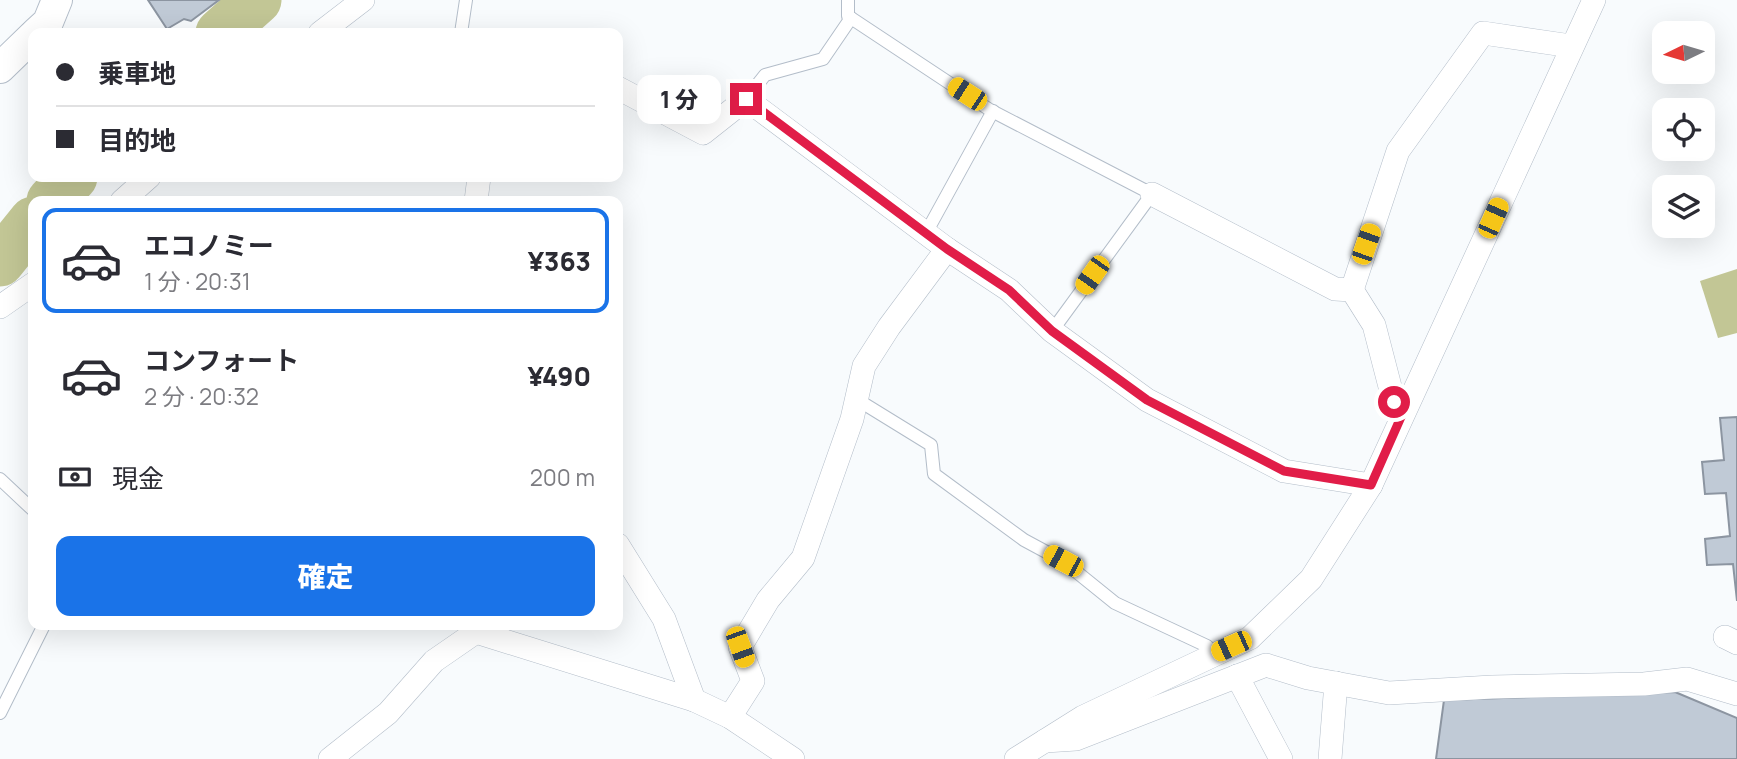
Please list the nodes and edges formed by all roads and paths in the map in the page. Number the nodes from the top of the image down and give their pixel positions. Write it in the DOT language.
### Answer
graph roads {
  1 [pos="57,0"];
  2 [pos="363,0"];
  3 [pos="466,0"];
  4 [pos="848,0"];
  5 [pos="1594,0"];
  6 [pos="851,18"];
  7 [pos="42,28"];
  8 [pos="327,28"];
  9 [pos="462,28"];
  10 [pos="28,42"];
  11 [pos="1571,46"];
  12 [pos="0,68"];
  13 [pos="623,91"];
  14 [pos="746,99"];
  15 [pos="993,111"];
  16 [pos="143,182"];
  17 [pos="1152,194"];
  18 [pos="128,196"];
  19 [pos="926,233"];
  20 [pos="947,249"];
  21 [pos="28,287"];
  22 [pos="1352,290"];
  23 [pos="0,307"];
  24 [pos="1052,331"];
  25 [pos="856,403"];
  26 [pos="1401,417"];
  27 [pos="0,479"];
  28 [pos="1371,485"];
  29 [pos="28,505"];
  30 [pos="623,553"];
  31 [pos="42,630"];
  32 [pos="471,630"];
  33 [pos="479,630"];
  34 [pos="1212,655"];
  35 [pos="1237,676"];
  36 [pos="1336,683"];
  37 [pos="1737,694"];
  38 [pos="694,700"];
  39 [pos="0,713"];
  40 [pos="730,717"];
  41 [pos="1042,741"];
  42 [pos="330,759"];
  43 [pos="793,759"];
  44 [pos="1016,759"];
  45 [pos="1281,759"];
  46 [pos="1330,759"];
  1 -- 7 [label="street"];
  2 -- 8 [label="street"];
  3 -- 9 [label="lane"];
  4 -- 6 [label="lane"];
  5 -- 11 [label="street"];
  6 -- 14 [label="lane"];
  6 -- 15 [label="lane"];
  10 -- 12 [label="street"];
  11 -- 22 [label="street"];
  11 -- 26 [label="street"];
  13 -- 14 [label="street"];
  14 -- 19 [label="street"];
  15 -- 17 [label="lane"];
  15 -- 19 [label="lane"];
  16 -- 18 [label="street"];
  17 -- 22 [label="street"];
  17 -- 24 [label="lane"];
  19 -- 20 [label="street"];
  20 -- 24 [label="street"];
  20 -- 25 [label="street"];
  21 -- 23 [label="street"];
  22 -- 26 [label="street"];
  24 -- 28 [label="street"];
  25 -- 34 [label="lane"];
  25 -- 40 [label="street"];
  26 -- 28 [label="street"];
  27 -- 29 [label="lane"];
  28 -- 34 [label="street"];
  30 -- 38 [label="street"];
  31 -- 39 [label="lane"];
  32 -- 42 [label="street"];
  33 -- 38 [label="street"];
  34 -- 41 [label="street"];
  35 -- 36 [label="street"];
  35 -- 41 [label="street"];
  35 -- 45 [label="street"];
  36 -- 37 [label="street"];
  36 -- 46 [label="street"];
  38 -- 40 [label="street"];
  40 -- 43 [label="street"];
  41 -- 44 [label="street"];
}
